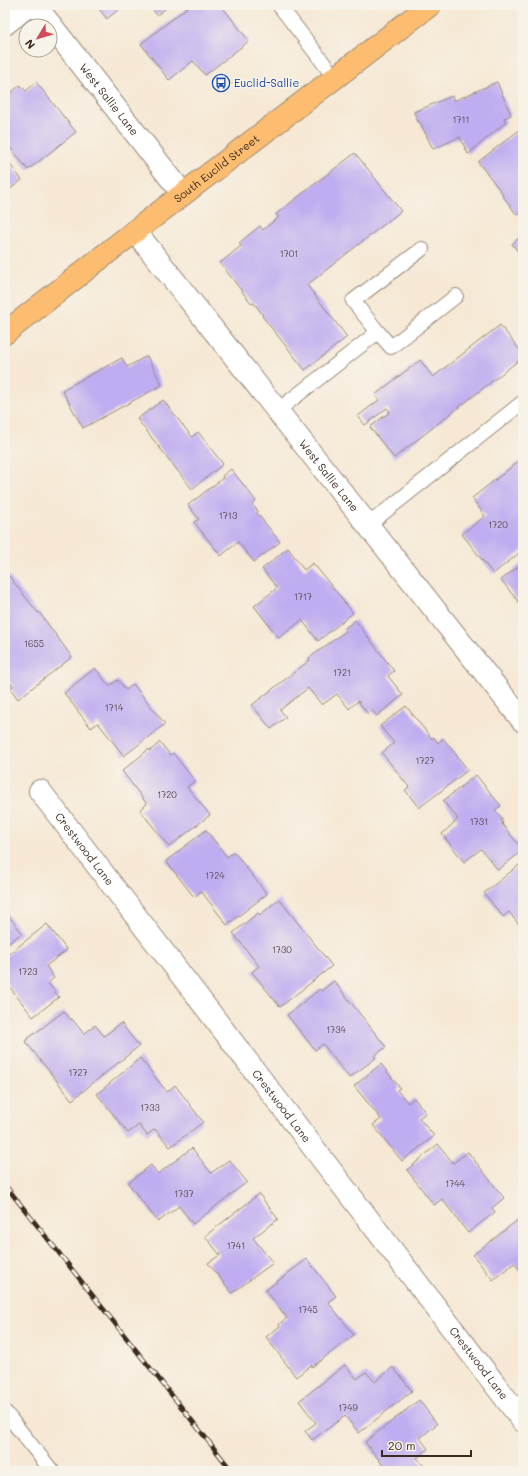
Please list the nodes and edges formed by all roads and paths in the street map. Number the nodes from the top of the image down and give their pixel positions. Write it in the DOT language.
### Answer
graph roads {
  1 [pos="29,5"];
  2 [pos="35,5"];
  3 [pos="279,5"];
  4 [pos="430,5"];
  5 [pos="5,24"];
  6 [pos="335,78"];
  7 [pos="183,194"];
  8 [pos="135,231"];
  9 [pos="422,250"];
  10 [pos="456,296"];
  11 [pos="378,332"];
  12 [pos="5,333"];
  13 [pos="523,402"];
  14 [pos="277,411"];
  15 [pos="368,525"];
  16 [pos="523,721"];
  17 [pos="40,791"];
  18 [pos="5,1412"];
  19 [pos="523,1421"];
  20 [pos="52,1471"];
  1 -- 5 [label="street"];
  2 -- 7 [label="street, West Sallie Lane"];
  3 -- 6 [label="lane"];
  4 -- 6 [label="main road, South Euclid Street"];
  6 -- 7 [label="main road, South Euclid Street"];
  7 -- 8 [label="main road, South Euclid Street"];
  8 -- 12 [label="main road, South Euclid Street"];
  8 -- 14 [label="street, West Sallie Lane"];
  9 -- 11 [label="lane"];
  10 -- 11 [label="lane"];
  11 -- 14 [label="lane"];
  13 -- 15 [label="lane"];
  14 -- 15 [label="street, West Sallie Lane"];
  15 -- 16 [label="street, West Sallie Lane"];
  17 -- 19 [label="street, Crestwood Lane"];
  18 -- 20 [label="lane"];
}
